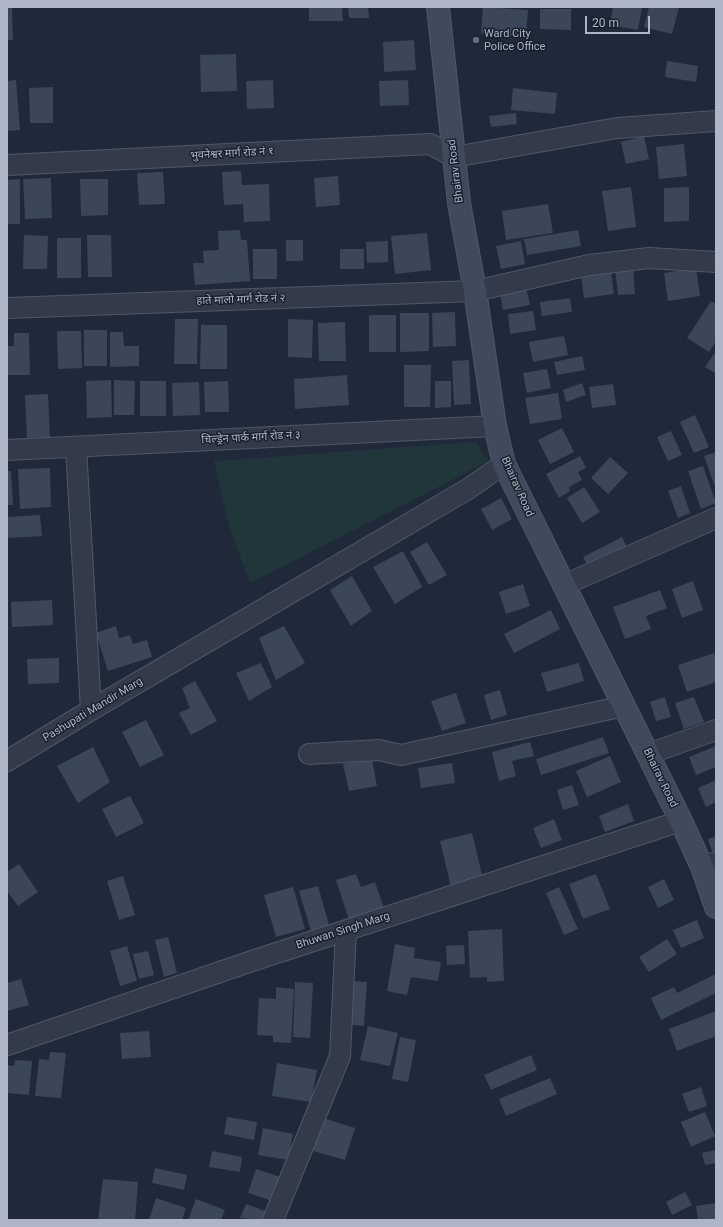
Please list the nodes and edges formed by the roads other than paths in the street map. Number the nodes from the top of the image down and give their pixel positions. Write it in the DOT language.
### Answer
graph roads {
  1 [pos="438,7"];
  2 [pos="716,121"];
  3 [pos="454,157"];
  4 [pos="7,165"];
  5 [pos="716,262"];
  6 [pos="475,291"];
  7 [pos="7,308"];
  8 [pos="495,426"];
  9 [pos="76,446"];
  10 [pos="7,450"];
  11 [pos="504,464"];
  12 [pos="716,518"];
  13 [pos="564,585"];
  14 [pos="624,706"];
  15 [pos="91,710"];
  16 [pos="716,730"];
  17 [pos="309,754"];
  18 [pos="648,754"];
  19 [pos="7,761"];
  20 [pos="681,821"];
  21 [pos="709,865"];
  22 [pos="716,907"];
  23 [pos="346,930"];
  24 [pos="7,1045"];
  25 [pos="273,1220"];
  1 -- 3 [label="main road, Bhairav Road"];
  2 -- 3 [label="street"];
  3 -- 4 [label="street, भुवनेश्वर मार्ग रोड नं १"];
  3 -- 6 [label="main road, Bhairav Road"];
  5 -- 6 [label="street, हाते मालो मार्ग रोड नं २"];
  6 -- 7 [label="street, हाते मालो मार्ग रोड नं २"];
  6 -- 8 [label="main road, Bhairav Road"];
  8 -- 9 [label="street, चिल्ड्रेन पार्क मार्ग रोड नं ३"];
  8 -- 11 [label="main road, Bhairav Road"];
  9 -- 10 [label="street, चिल्ड्रेन पार्क मार्ग रोड नं ३"];
  9 -- 15 [label="street"];
  11 -- 13 [label="main road, Bhairav Road"];
  11 -- 15 [label="street, Pashupati Mandir Marg"];
  12 -- 13 [label="street"];
  13 -- 14 [label="main road, Bhairav Road"];
  14 -- 17 [label="street"];
  14 -- 18 [label="main road, Bhairav Road"];
  15 -- 19 [label="street, Pashupati Mandir Marg"];
  16 -- 18 [label="street"];
  18 -- 20 [label="main road, Bhairav Road"];
  20 -- 21 [label="main road, Bhairav Road"];
  20 -- 23 [label="street, Bhuwan Singh Marg"];
  21 -- 22 [label="main road, Bhairav Road"];
  23 -- 24 [label="street, Bhuwan Singh Marg"];
  23 -- 25 [label="street"];
}
